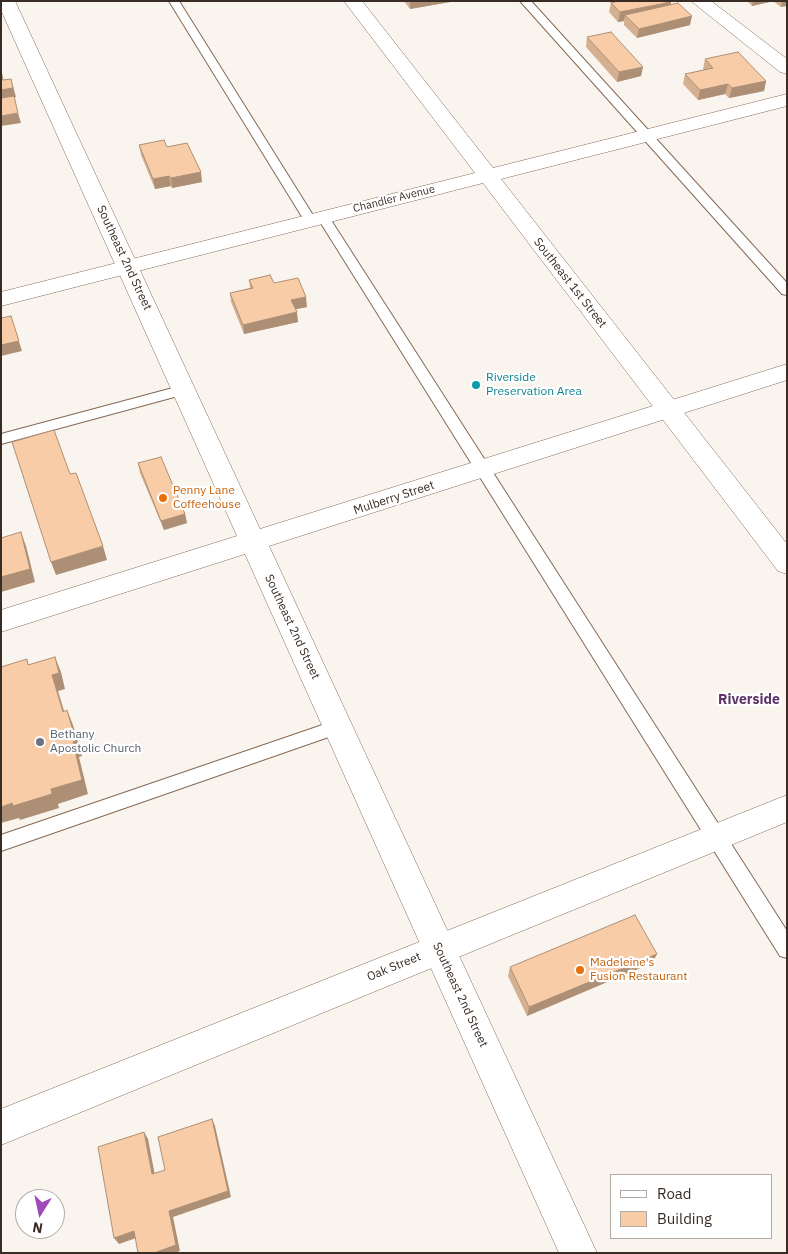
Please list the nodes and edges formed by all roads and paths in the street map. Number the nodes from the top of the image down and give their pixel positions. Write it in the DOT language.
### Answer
graph roads {
  1 [pos="6,1"];
  2 [pos="174,1"];
  3 [pos="354,1"];
  4 [pos="525,1"];
  5 [pos="700,1"];
  6 [pos="787,68"];
  7 [pos="787,100"];
  8 [pos="645,136"];
  9 [pos="486,175"];
  10 [pos="316,219"];
  11 [pos="128,267"];
  12 [pos="787,291"];
  13 [pos="1,299"];
  14 [pos="787,372"];
  15 [pos="184,390"];
  16 [pos="667,409"];
  17 [pos="1,440"];
  18 [pos="482,469"];
  19 [pos="253,543"];
  20 [pos="787,564"];
  21 [pos="1,622"];
  22 [pos="337,727"];
  23 [pos="787,808"];
  24 [pos="716,837"];
  25 [pos="1,843"];
  26 [pos="439,949"];
  27 [pos="787,949"];
  28 [pos="1,1127"];
  29 [pos="578,1253"];
  1 -- 11 [label="street, Southeast 2nd Street"];
  2 -- 10 [label="lane"];
  3 -- 9 [label="street, Southeast 1st Street"];
  4 -- 8 [label="lane"];
  5 -- 6 [label="street"];
  7 -- 8 [label="street, Chandler Avenue"];
  8 -- 9 [label="street, Chandler Avenue"];
  8 -- 12 [label="lane"];
  9 -- 10 [label="street, Chandler Avenue"];
  9 -- 16 [label="street, Southeast 1st Street"];
  10 -- 11 [label="street, Chandler Avenue"];
  10 -- 18 [label="lane"];
  11 -- 13 [label="street, Chandler Avenue"];
  11 -- 15 [label="street, Southeast 2nd Street"];
  14 -- 16 [label="street, Mulberry Street"];
  15 -- 17 [label="lane"];
  15 -- 19 [label="street, Southeast 2nd Street"];
  16 -- 18 [label="street, Mulberry Street"];
  16 -- 20 [label="street, Southeast 1st Street"];
  18 -- 19 [label="street, Mulberry Street"];
  18 -- 24 [label="lane"];
  19 -- 21 [label="street, Mulberry Street"];
  19 -- 22 [label="street, Southeast 2nd Street"];
  22 -- 25 [label="lane"];
  22 -- 26 [label="street, Southeast 2nd Street"];
  23 -- 24 [label="street, Oak Street"];
  24 -- 26 [label="street, Oak Street"];
  24 -- 27 [label="lane"];
  26 -- 28 [label="street, Oak Street"];
  26 -- 29 [label="street, Southeast 2nd Street"];
}
